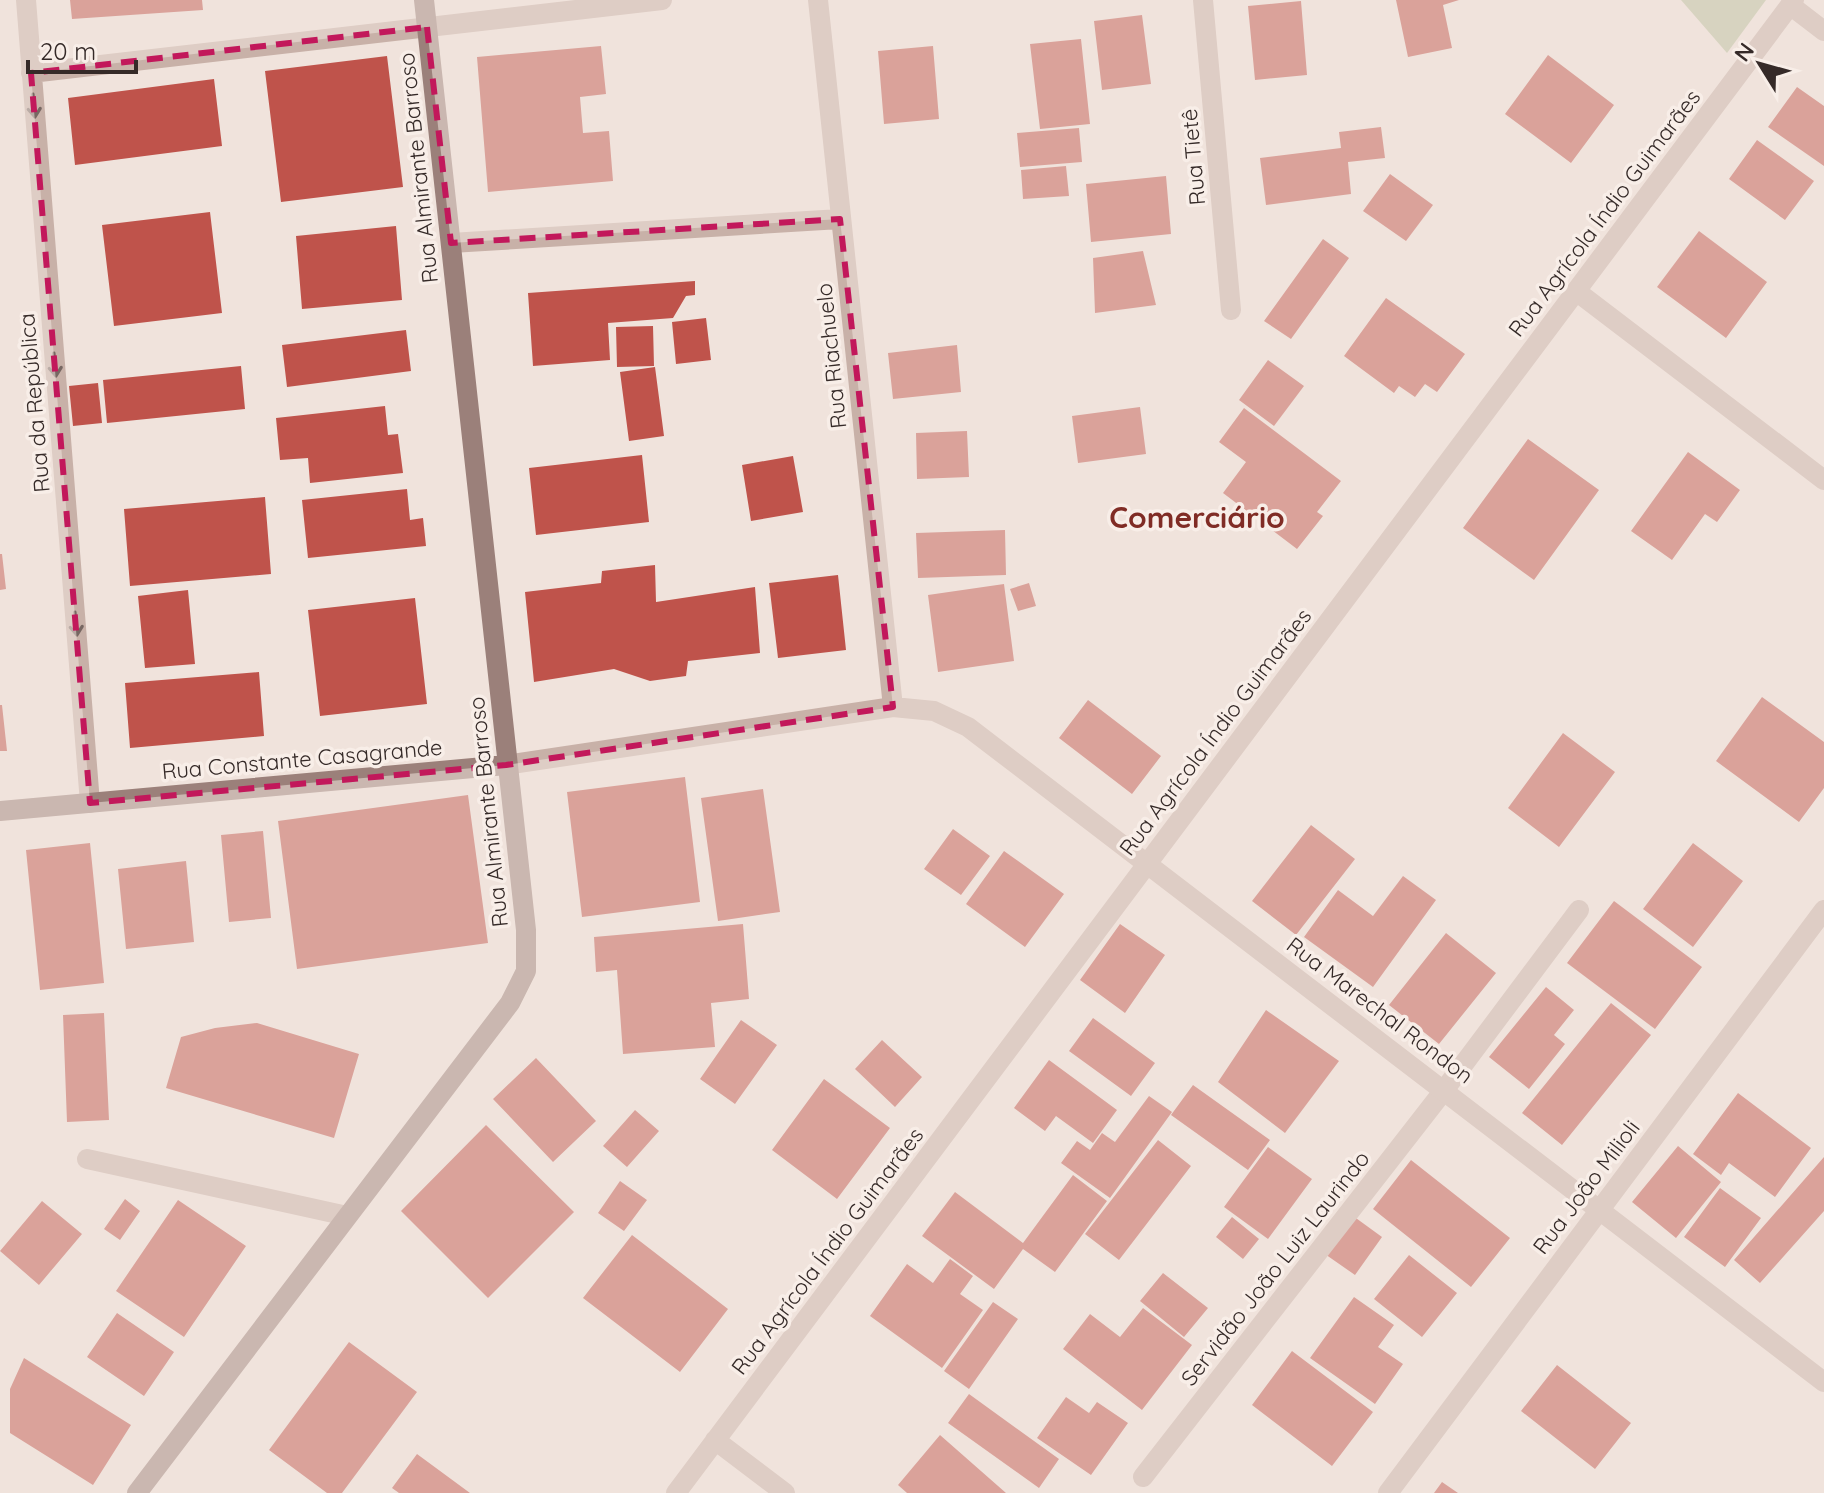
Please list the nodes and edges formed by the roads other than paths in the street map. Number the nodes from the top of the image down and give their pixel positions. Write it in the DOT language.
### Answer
graph roads {
  1 [pos="26,0"];
  2 [pos="424,0"];
  3 [pos="662,0"];
  4 [pos="818,0"];
  5 [pos="1203,0"];
  6 [pos="1792,3"];
  7 [pos="427,27"];
  8 [pos="1824,31"];
  9 [pos="31,73"];
  10 [pos="840,219"];
  11 [pos="451,243"];
  12 [pos="1576,291"];
  13 [pos="1231,310"];
  14 [pos="1824,480"];
  15 [pos="893,707"];
  16 [pos="506,765"];
  17 [pos="90,803"];
  18 [pos="0,811"];
  19 [pos="1146,864"];
  20 [pos="1579,910"];
  21 [pos="1824,910"];
  22 [pos="1445,1089"];
  23 [pos="87,1159"];
  24 [pos="1600,1209"];
  25 [pos="347,1216"];
  26 [pos="1824,1382"];
  27 [pos="715,1440"];
  28 [pos="1143,1477"];
  29 [pos="137,1493"];
  30 [pos="676,1493"];
  31 [pos="785,1493"];
  32 [pos="1388,1493"];
  1 -- 9 [label="street, Rua da República"];
  2 -- 7 [label="main road, Rua Almirante Barroso"];
  3 -- 7 [label="street"];
  4 -- 10 [label="street, Rua Riachuelo"];
  5 -- 13 [label="street, Rua Tietê"];
  6 -- 8 [label="street"];
  6 -- 12 [label="street, Rua Agrícola Índio Guimarães"];
  7 -- 9 [label="street"];
  7 -- 11 [label="main road, Rua Almirante Barroso"];
  9 -- 17 [label="street, Rua da República, one-way"];
  10 -- 11 [label="street"];
  10 -- 15 [label="street, Rua Riachuelo"];
  11 -- 16 [label="main road, Rua Almirante Barroso"];
  12 -- 14 [label="street"];
  12 -- 19 [label="street, Rua Agrícola Índio Guimarães"];
  15 -- 16 [label="street, Rua Constante Casagrande"];
  15 -- 19 [label="street, Rua Marechal Rondon"];
  16 -- 17 [label="main road, Rua Constante Casagrande"];
  16 -- 25 [label="main road, Rua Almirante Barroso"];
  17 -- 18 [label="main road, Rua Constante Casagrande"];
  19 -- 22 [label="street, Rua Marechal Rondon"];
  19 -- 27 [label="street, Rua Agrícola Índio Guimarães"];
  20 -- 22 [label="street, Servidão João Luiz Laurindo"];
  21 -- 24 [label="street, Rua João Milioli"];
  22 -- 24 [label="street, Rua Marechal Rondon"];
  22 -- 28 [label="street, Servidão João Luiz Laurindo"];
  23 -- 25 [label="street"];
  24 -- 26 [label="street, Rua Marechal Rondon"];
  24 -- 32 [label="street, Rua João Milioli"];
  25 -- 29 [label="main road, Rua Almirante Barroso"];
  27 -- 30 [label="street, Rua Agrícola Índio Guimarães"];
  27 -- 31 [label="street"];
}
